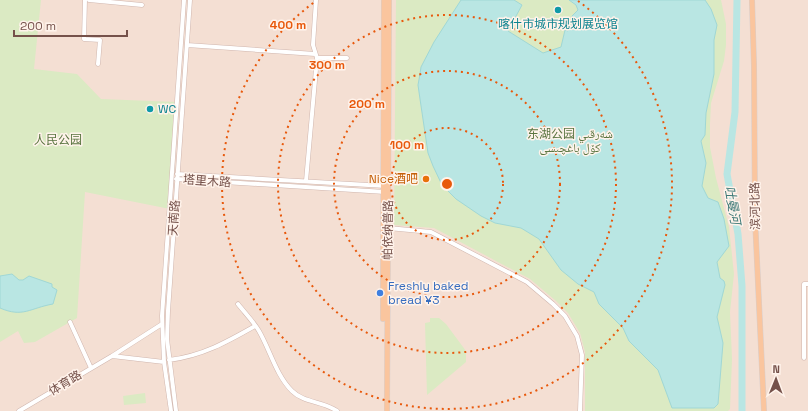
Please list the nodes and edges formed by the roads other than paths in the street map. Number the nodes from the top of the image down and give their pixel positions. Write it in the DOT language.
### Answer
graph roads {
  1 [pos="85,0"];
  2 [pos="89,0"];
  3 [pos="184,0"];
  4 [pos="190,0"];
  5 [pos="316,0"];
  6 [pos="384,0"];
  7 [pos="389,0"];
  8 [pos="752,0"];
  9 [pos="142,4"];
  10 [pos="187,45"];
  11 [pos="316,56"];
  12 [pos="347,58"];
  13 [pos="98,64"];
  14 [pos="178,173"];
  15 [pos="172,177"];
  16 [pos="177,179"];
  17 [pos="306,181"];
  18 [pos="385,186"];
  19 [pos="385,192"];
  20 [pos="388,228"];
  21 [pos="808,284"];
  22 [pos="238,304"];
  23 [pos="70,322"];
  24 [pos="162,324"];
  25 [pos="255,326"];
  26 [pos="112,356"];
  27 [pos="804,358"];
  28 [pos="169,360"];
  29 [pos="164,362"];
  30 [pos="91,368"];
  31 [pos="19,411"];
  32 [pos="171,411"];
  33 [pos="176,411"];
  34 [pos="337,411"];
  35 [pos="386,411"];
  36 [pos="580,411"];
  37 [pos="764,411"];
  1 -- 13 [label="street"];
  2 -- 9 [label="street"];
  3 -- 15 [label="street, 天南路"];
  4 -- 10 [label="street, 天南路"];
  5 -- 11 [label="street"];
  6 -- 18 [label="main road, 帕依纳普路"];
  7 -- 18 [label="main road, 帕依纳普路"];
  8 -- 37 [label="main road, 滨河北路"];
  10 -- 11 [label="street"];
  10 -- 14 [label="street, 天南路"];
  11 -- 12 [label="street"];
  11 -- 17 [label="street"];
  14 -- 15 [label="street, 塔里木路"];
  14 -- 16 [label="street, 天南路"];
  14 -- 17 [label="street, 塔里木路"];
  15 -- 16 [label="street, 塔里木路"];
  15 -- 24 [label="street, 天南路"];
  16 -- 19 [label="street, 塔里木路"];
  16 -- 28 [label="street, 天南路"];
  17 -- 18 [label="street, 塔里木路"];
  18 -- 19 [label="main road, 帕依纳普路"];
  19 -- 20 [label="main road, 帕依纳普路"];
  19 -- 35 [label="main road, 帕依纳普路"];
  20 -- 35 [label="main road, 帕依纳普路"];
  20 -- 36 [label="street"];
  21 -- 27 [label="street"];
  22 -- 25 [label="street"];
  23 -- 30 [label="street"];
  24 -- 26 [label="street, 体育路"];
  24 -- 29 [label="street, 天南路"];
  25 -- 28 [label="street"];
  25 -- 34 [label="street"];
  26 -- 29 [label="street"];
  26 -- 30 [label="street, 体育路"];
  28 -- 33 [label="street, 天南路"];
  29 -- 32 [label="street, 天南路"];
  30 -- 31 [label="street, 体育路"];
}
